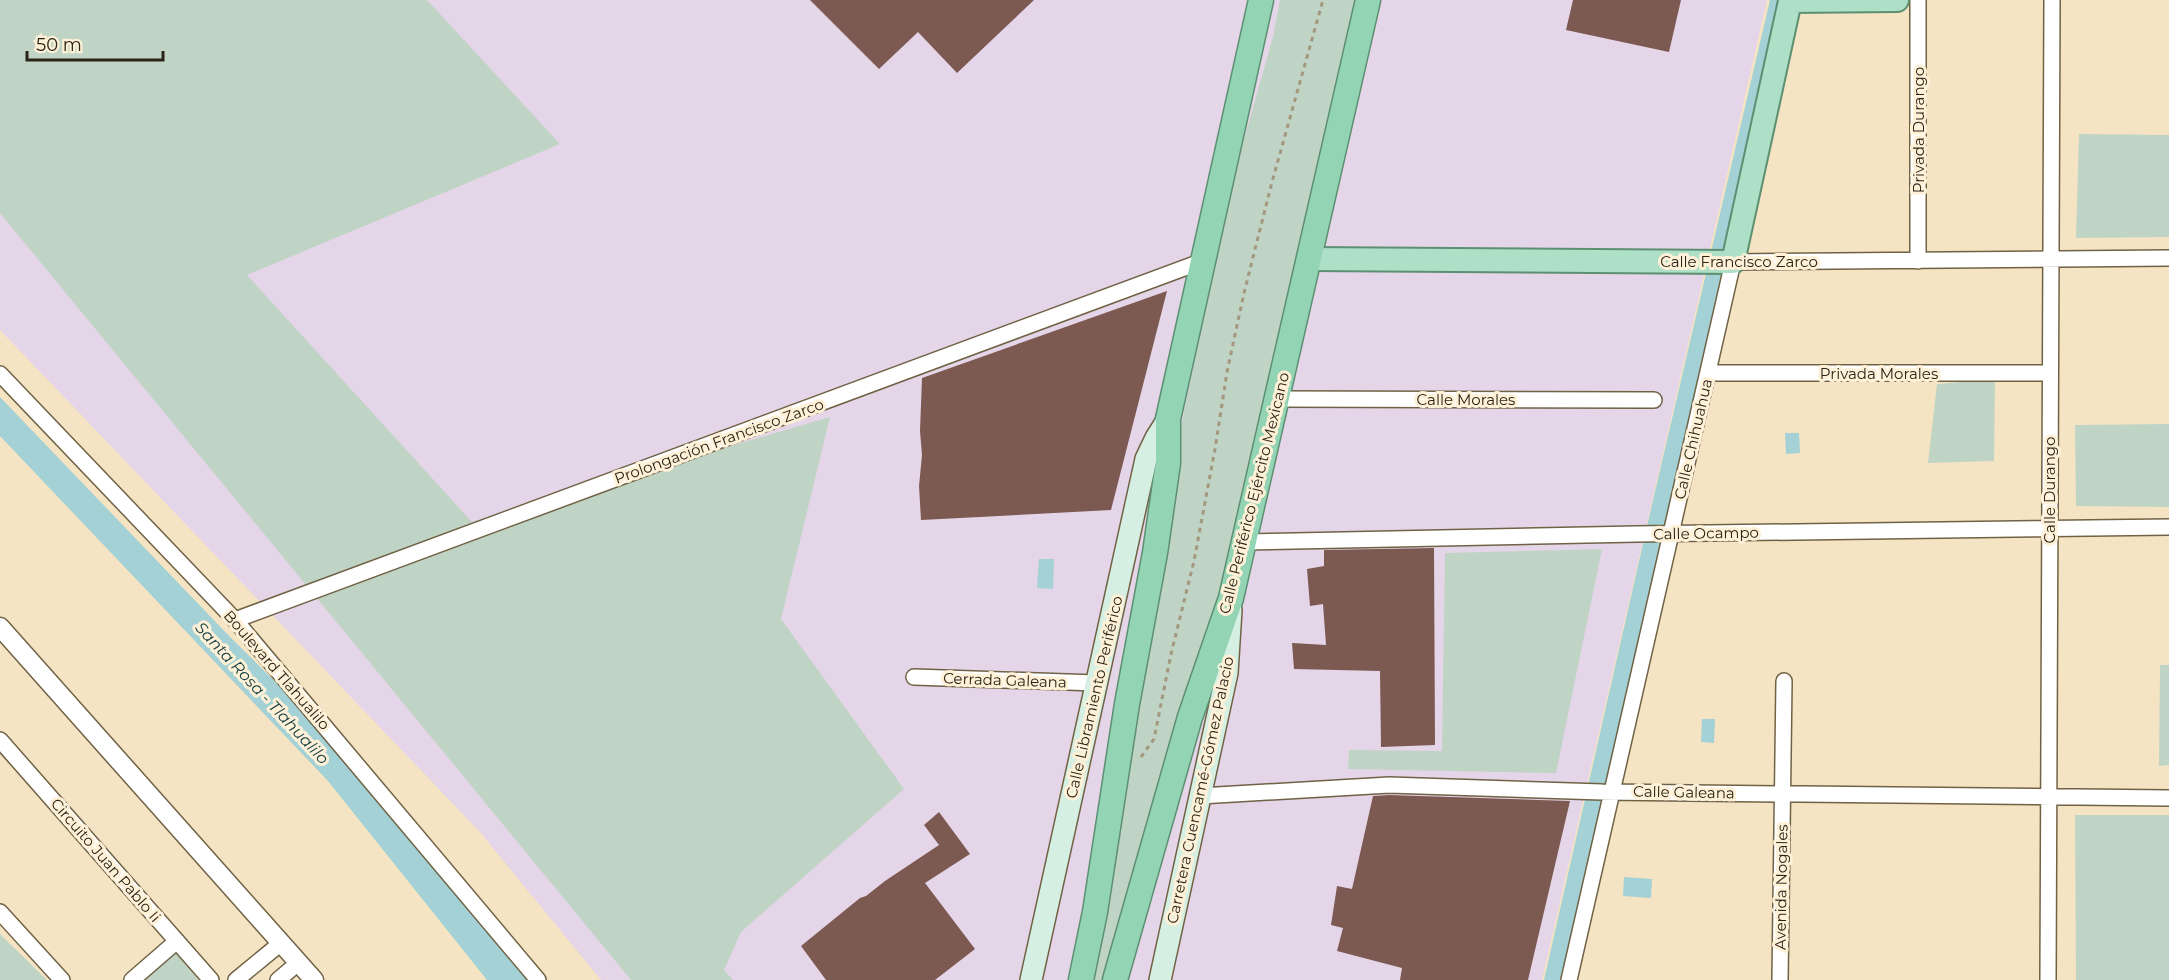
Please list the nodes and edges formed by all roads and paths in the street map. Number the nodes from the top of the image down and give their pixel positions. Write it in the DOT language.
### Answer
graph roads {
  1 [pos="1261,0"];
  2 [pos="1323,0"];
  3 [pos="1368,0"];
  4 [pos="1897,0"];
  5 [pos="1918,0"];
  6 [pos="2052,0"];
  7 [pos="1790,1"];
  8 [pos="2169,258"];
  9 [pos="1309,259"];
  10 [pos="2050,260"];
  11 [pos="1203,261"];
  12 [pos="1918,261"];
  13 [pos="1728,262"];
  14 [pos="1708,373"];
  15 [pos="2050,373"];
  16 [pos="0,374"];
  17 [pos="1278,399"];
  18 [pos="1654,400"];
  19 [pos="1168,419"];
  20 [pos="2169,527"];
  21 [pos="2049,528"];
  22 [pos="1666,534"];
  23 [pos="1243,542"];
  24 [pos="1231,598"];
  25 [pos="235,620"];
  26 [pos="0,627"];
  27 [pos="914,677"];
  28 [pos="1784,681"];
  29 [pos="1096,683"];
  30 [pos="0,740"];
  31 [pos="1117,777"];
  32 [pos="1607,791"];
  33 [pos="1782,794"];
  34 [pos="1200,796"];
  35 [pos="2048,796"];
  36 [pos="2169,798"];
  37 [pos="0,912"];
  38 [pos="177,941"];
  39 [pos="281,943"];
  40 [pos="298,963"];
  41 [pos="62,980"];
  42 [pos="132,980"];
  43 [pos="212,980"];
  44 [pos="236,980"];
  45 [pos="278,980"];
  46 [pos="314,980"];
  47 [pos="538,980"];
  48 [pos="1031,980"];
  49 [pos="1081,980"];
  50 [pos="1115,980"];
  51 [pos="1160,980"];
  52 [pos="1569,980"];
  53 [pos="1779,980"];
  54 [pos="2048,980"];
  1 -- 11 [label="highway"];
  2 -- 31 [label="path"];
  3 -- 9 [label="highway, Calle Periférico Ejército Mexicano"];
  4 -- 7 [label="main road, Calle Chihuahua"];
  5 -- 12 [label="street, Privada Durango"];
  6 -- 10 [label="street, Calle Durango"];
  7 -- 13 [label="main road, Calle Chihuahua"];
  8 -- 10 [label="street, Calle Francisco Zarco"];
  9 -- 13 [label="main road, Calle Francisco Zarco"];
  9 -- 17 [label="highway, Calle Periférico Ejército Mexicano"];
  10 -- 12 [label="street, Calle Francisco Zarco"];
  10 -- 15 [label="street, Calle Durango"];
  11 -- 19 [label="highway"];
  11 -- 25 [label="street, Prolongación Francisco Zarco"];
  12 -- 13 [label="street, Calle Francisco Zarco"];
  13 -- 14 [label="street, Calle Chihuahua"];
  14 -- 15 [label="street, Privada Morales"];
  14 -- 22 [label="street, Calle Chihuahua"];
  15 -- 21 [label="street, Calle Durango"];
  16 -- 25 [label="street, Boulevard Tlahualilo"];
  17 -- 18 [label="street, Calle Morales"];
  17 -- 23 [label="highway, Calle Periférico Ejército Mexicano"];
  19 -- 29 [label="main road, Calle Libramiento Periférico"];
  19 -- 31 [label="highway"];
  20 -- 21 [label="street, Calle Ocampo"];
  21 -- 22 [label="street, Calle Ocampo"];
  21 -- 35 [label="street, Calle Durango"];
  22 -- 23 [label="street, Calle Ocampo"];
  22 -- 32 [label="street, Calle Chihuahua"];
  23 -- 24 [label="highway, Calle Periférico Ejército Mexicano"];
  24 -- 34 [label="main road, Carretera Cuencamé-Gómez Palacio"];
  24 -- 50 [label="highway, Calle Periférico Ejército Mexicano"];
  25 -- 47 [label="street, Boulevard Tlahualilo"];
  26 -- 39 [label="street"];
  27 -- 29 [label="street, Cerrada Galeana"];
  28 -- 33 [label="street, Avenida Nogales"];
  29 -- 48 [label="main road, Calle Libramiento Periférico"];
  30 -- 38 [label="street, Circuito Juan Pablo Ii"];
  31 -- 49 [label="highway"];
  32 -- 33 [label="street, Calle Galeana"];
  32 -- 34 [label="street, Calle Galeana"];
  32 -- 52 [label="street, Calle Chihuahua"];
  33 -- 35 [label="street, Calle Galeana"];
  33 -- 53 [label="street, Avenida Nogales"];
  34 -- 51 [label="main road, Carretera Cuencamé-Gómez Palacio"];
  35 -- 36 [label="street, Calle Galeana"];
  35 -- 54 [label="street, Calle Durango"];
  37 -- 41 [label="street"];
  38 -- 42 [label="street"];
  38 -- 43 [label="street, Circuito Juan Pablo Ii"];
  39 -- 40 [label="street"];
  39 -- 44 [label="street"];
  40 -- 45 [label="street"];
  40 -- 46 [label="street"];
}
